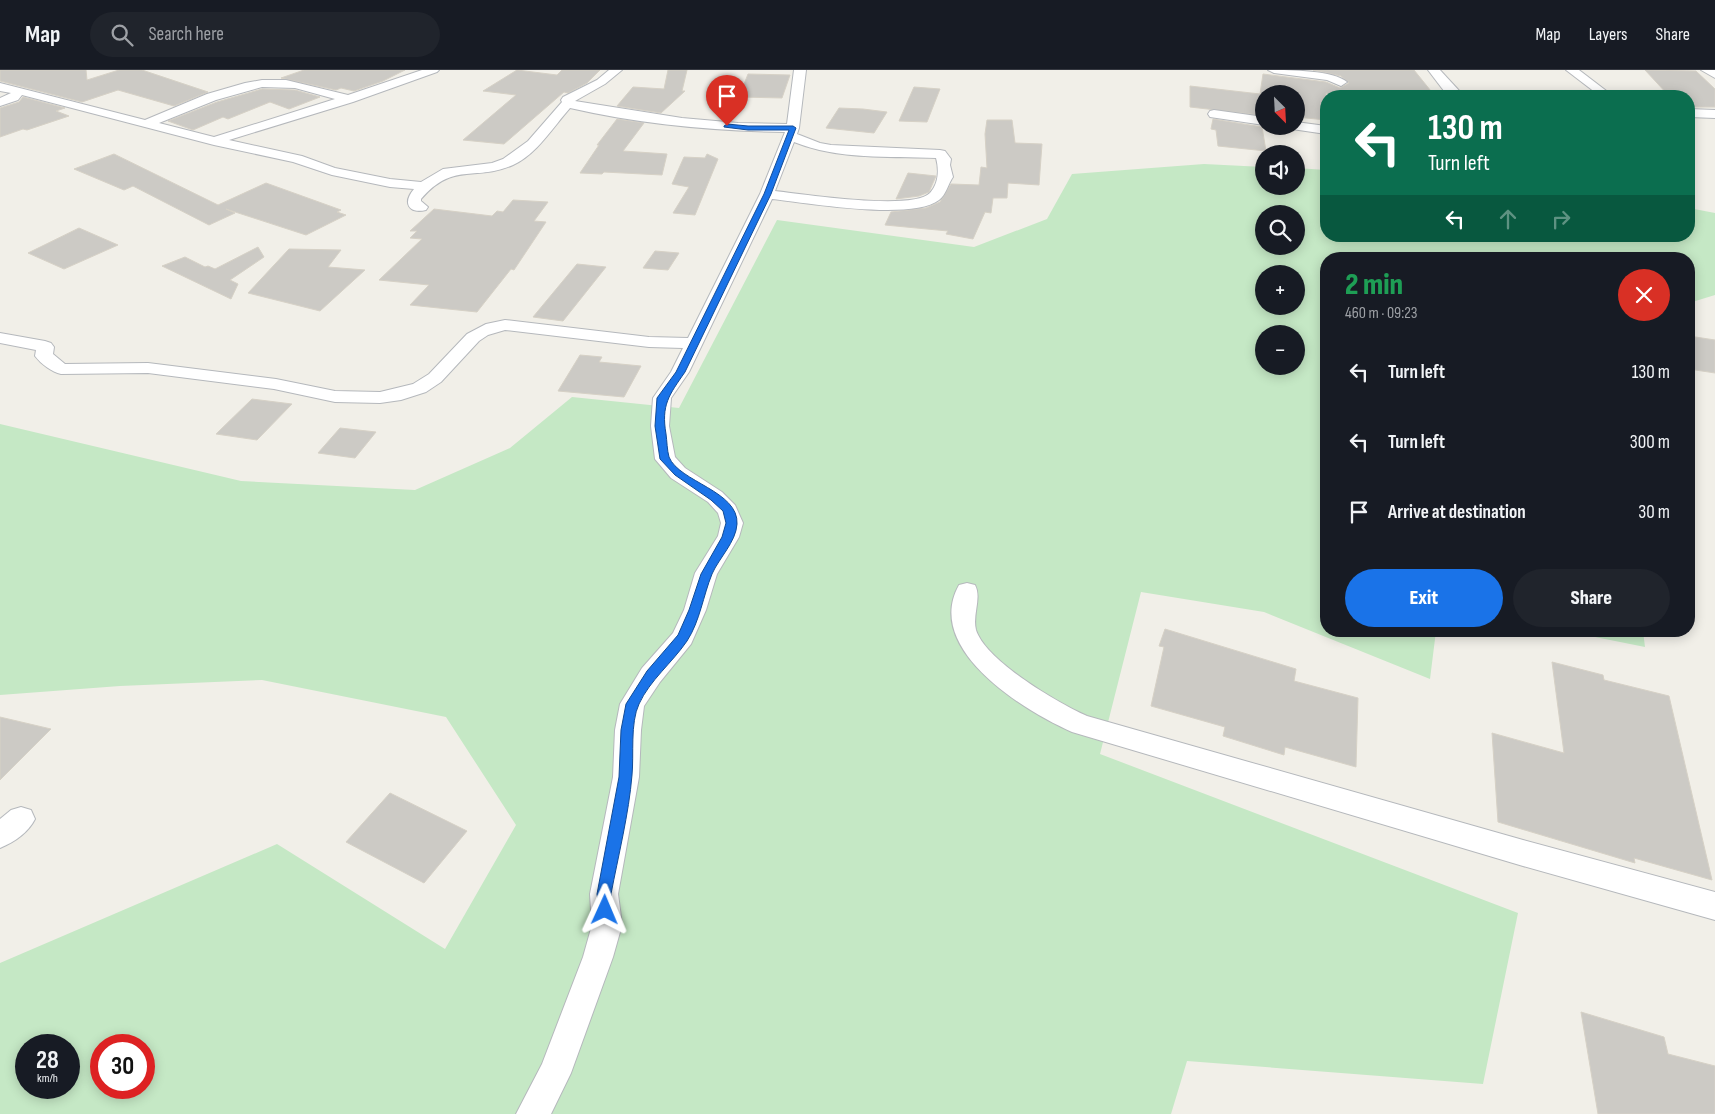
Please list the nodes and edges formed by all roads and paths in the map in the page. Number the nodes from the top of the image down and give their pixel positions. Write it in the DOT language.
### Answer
graph roads {
  1 [pos="433,70"];
  2 [pos="616,70"];
  3 [pos="800,70"];
  4 [pos="1274,70"];
  5 [pos="1434,70"];
  6 [pos="1572,70"];
  7 [pos="1707,70"];
  8 [pos="1715,75"];
  9 [pos="1341,76"];
  10 [pos="0,87"];
  11 [pos="1342,90"];
  12 [pos="1450,90"];
  13 [pos="1599,90"];
  14 [pos="19,91"];
  15 [pos="352,99"];
  16 [pos="0,102"];
  17 [pos="568,102"];
  18 [pos="1695,113"];
  19 [pos="1214,114"];
  20 [pos="1715,114"];
  21 [pos="1255,121"];
  22 [pos="148,124"];
  23 [pos="1305,127"];
  24 [pos="1320,129"];
  25 [pos="791,132"];
  26 [pos="214,141"];
  27 [pos="424,186"];
  28 [pos="768,194"];
  29 [pos="422,207"];
  30 [pos="0,338"];
  31 [pos="694,343"];
  32 [pos="967,591"];
  33 [pos="21,820"];
  34 [pos="0,835"];
  35 [pos="1715,906"];
  36 [pos="533,1114"];
  1 -- 15 [label="street"];
  2 -- 17 [label="street"];
  3 -- 25 [label="street"];
  4 -- 9 [label="street"];
  5 -- 12 [label="street"];
  6 -- 13 [label="street"];
  7 -- 8 [label="street"];
  9 -- 11 [label="street"];
  10 -- 14 [label="street"];
  14 -- 16 [label="street"];
  14 -- 22 [label="street"];
  15 -- 22 [label="street"];
  15 -- 26 [label="street"];
  17 -- 25 [label="street"];
  17 -- 27 [label="street"];
  18 -- 20 [label="street"];
  19 -- 21 [label="street"];
  22 -- 26 [label="street"];
  23 -- 24 [label="street"];
  25 -- 28 [label="street"];
  25 -- 28 [label="street"];
  26 -- 27 [label="street"];
  27 -- 29 [label="street"];
  28 -- 31 [label="street"];
  30 -- 31 [label="street"];
  31 -- 36 [label="street"];
  32 -- 35 [label="street"];
  33 -- 34 [label="street"];
}
